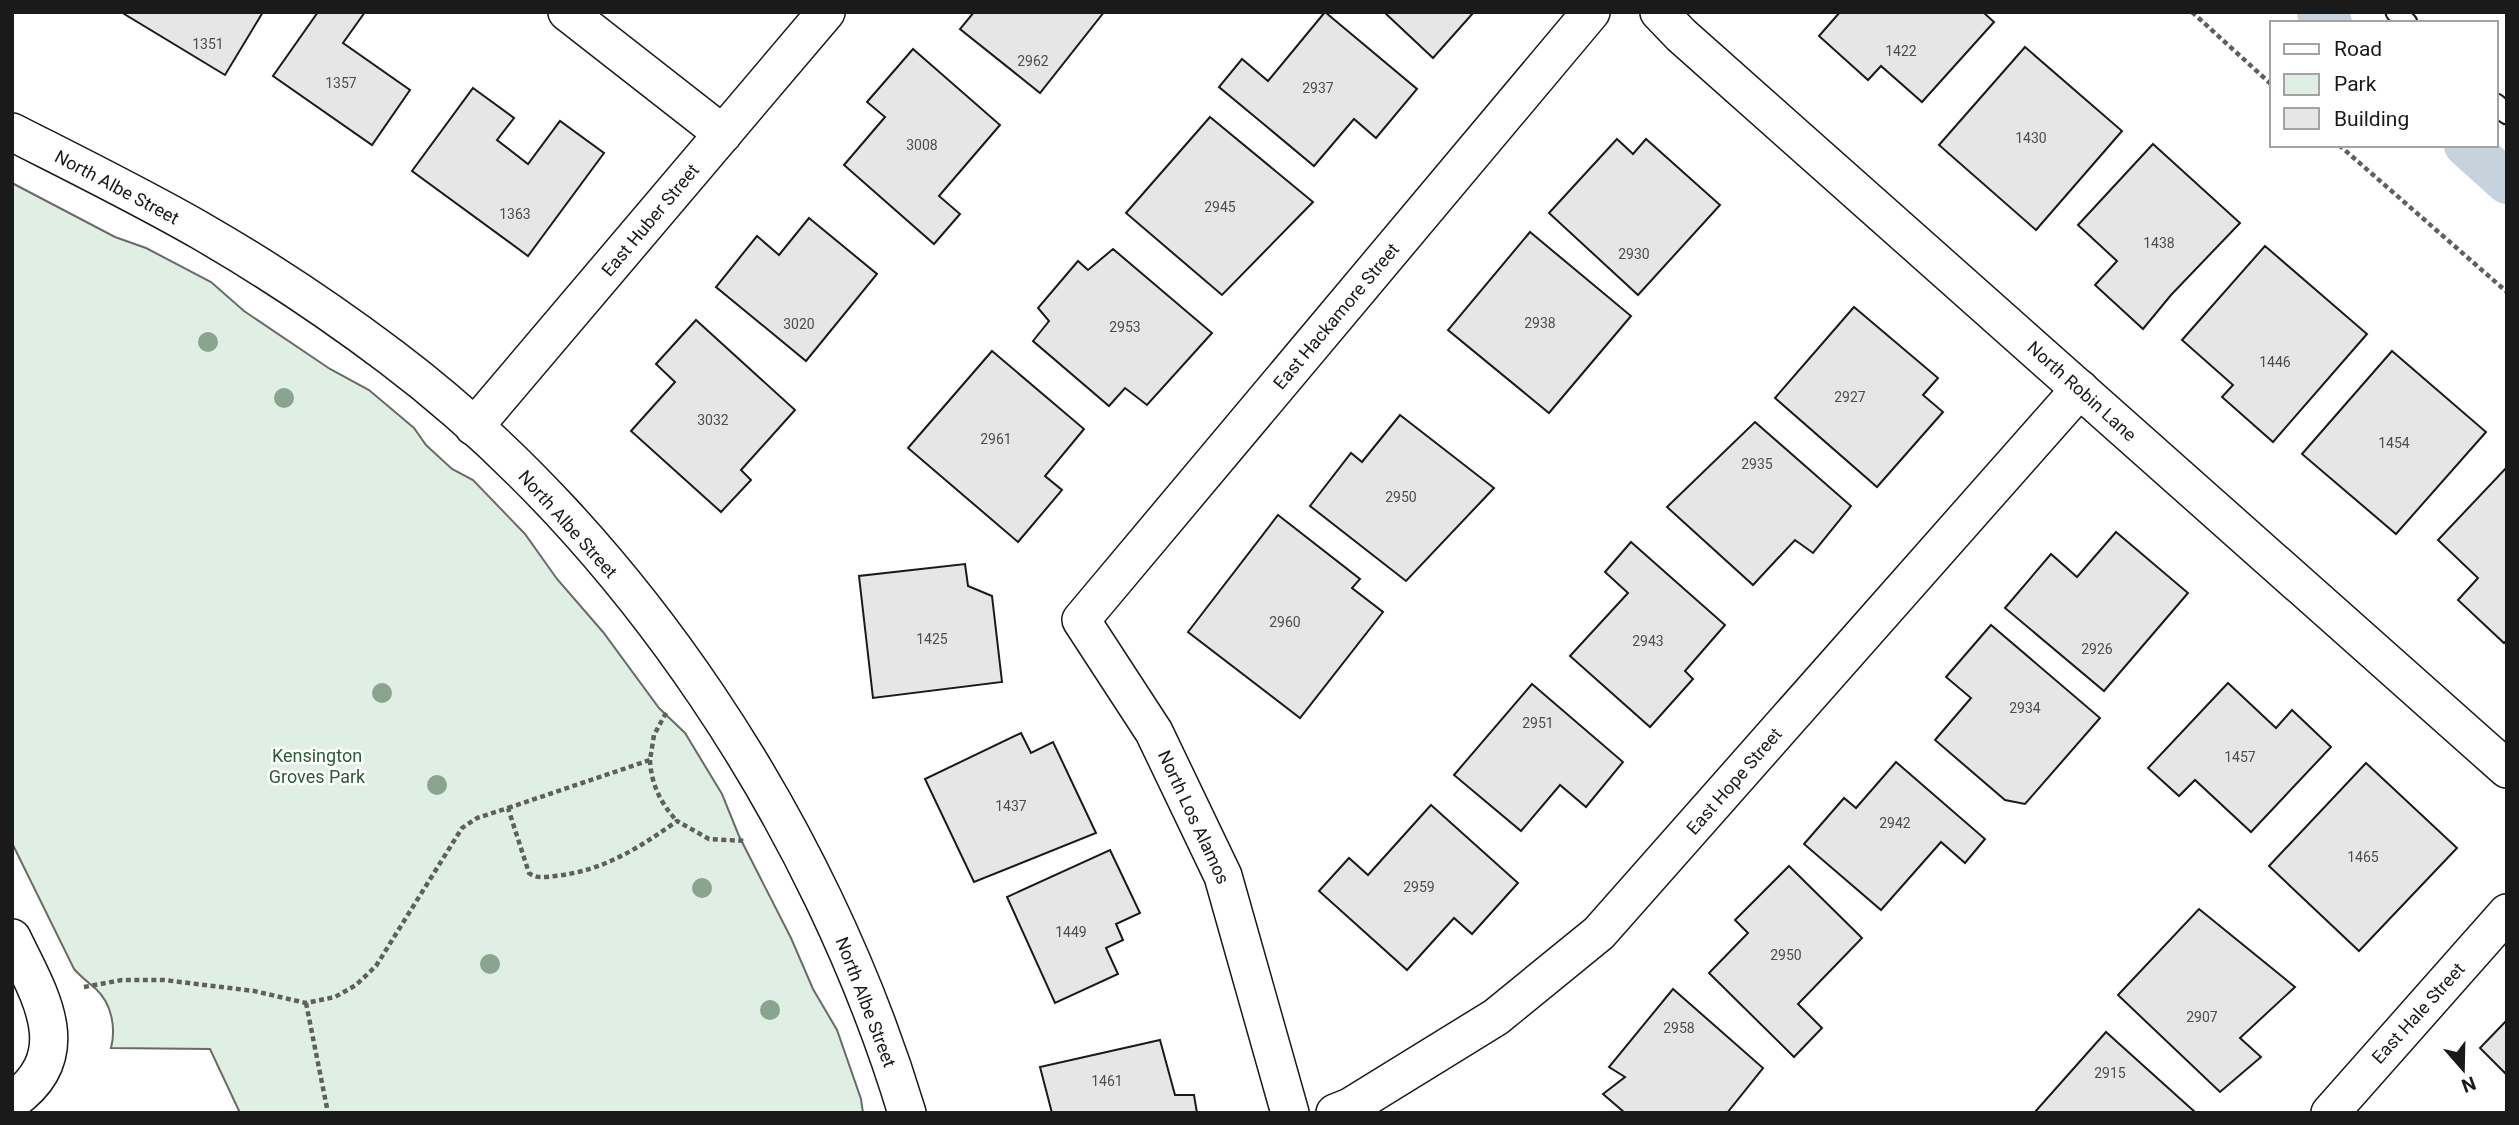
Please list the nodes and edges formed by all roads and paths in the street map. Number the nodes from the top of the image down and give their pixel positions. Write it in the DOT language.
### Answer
graph roads {
  1 [pos="568,12"];
  2 [pos="826,12"];
  3 [pos="1591,12"];
  4 [pos="1659,12"];
  5 [pos="2192,12"];
  6 [pos="2270,83"];
  7 [pos="12,132"];
  8 [pos="723,134"];
  9 [pos="2341,147"];
  10 [pos="2507,292"];
  11 [pos="2080,389"];
  12 [pos="474,427"];
  13 [pos="1081,620"];
  14 [pos="667,710"];
  15 [pos="650,760"];
  16 [pos="2507,769"];
  17 [pos="508,808"];
  18 [pos="677,821"];
  19 [pos="746,841"];
  20 [pos="2507,913"];
  21 [pos="12,938"];
  22 [pos="84,987"];
  23 [pos="306,1003"];
  24 [pos="12,1101"];
  25 [pos="328,1113"];
  26 [pos="907,1113"];
  27 [pos="1290,1113"];
  28 [pos="1335,1113"];
  29 [pos="2330,1113"];
  1 -- 8 [label="street"];
  2 -- 8 [label="street, East Huber Street"];
  3 -- 13 [label="street, East Hackamore Street"];
  4 -- 11 [label="street, North Robin Lane"];
  5 -- 6 [label="path"];
  7 -- 12 [label="street, North Albe Street"];
  8 -- 12 [label="street, East Huber Street"];
  9 -- 10 [label="path"];
  11 -- 16 [label="street, North Robin Lane"];
  11 -- 28 [label="street, East Hope Street"];
  12 -- 26 [label="street, North Albe Street"];
  13 -- 27 [label="street, North Los Alamos"];
  14 -- 15 [label="path"];
  15 -- 17 [label="path"];
  15 -- 18 [label="path"];
  17 -- 18 [label="path"];
  17 -- 23 [label="path"];
  18 -- 19 [label="path"];
  20 -- 29 [label="street, East Hale Street"];
  21 -- 24 [label="street"];
  22 -- 23 [label="path"];
  23 -- 25 [label="path"];
}
